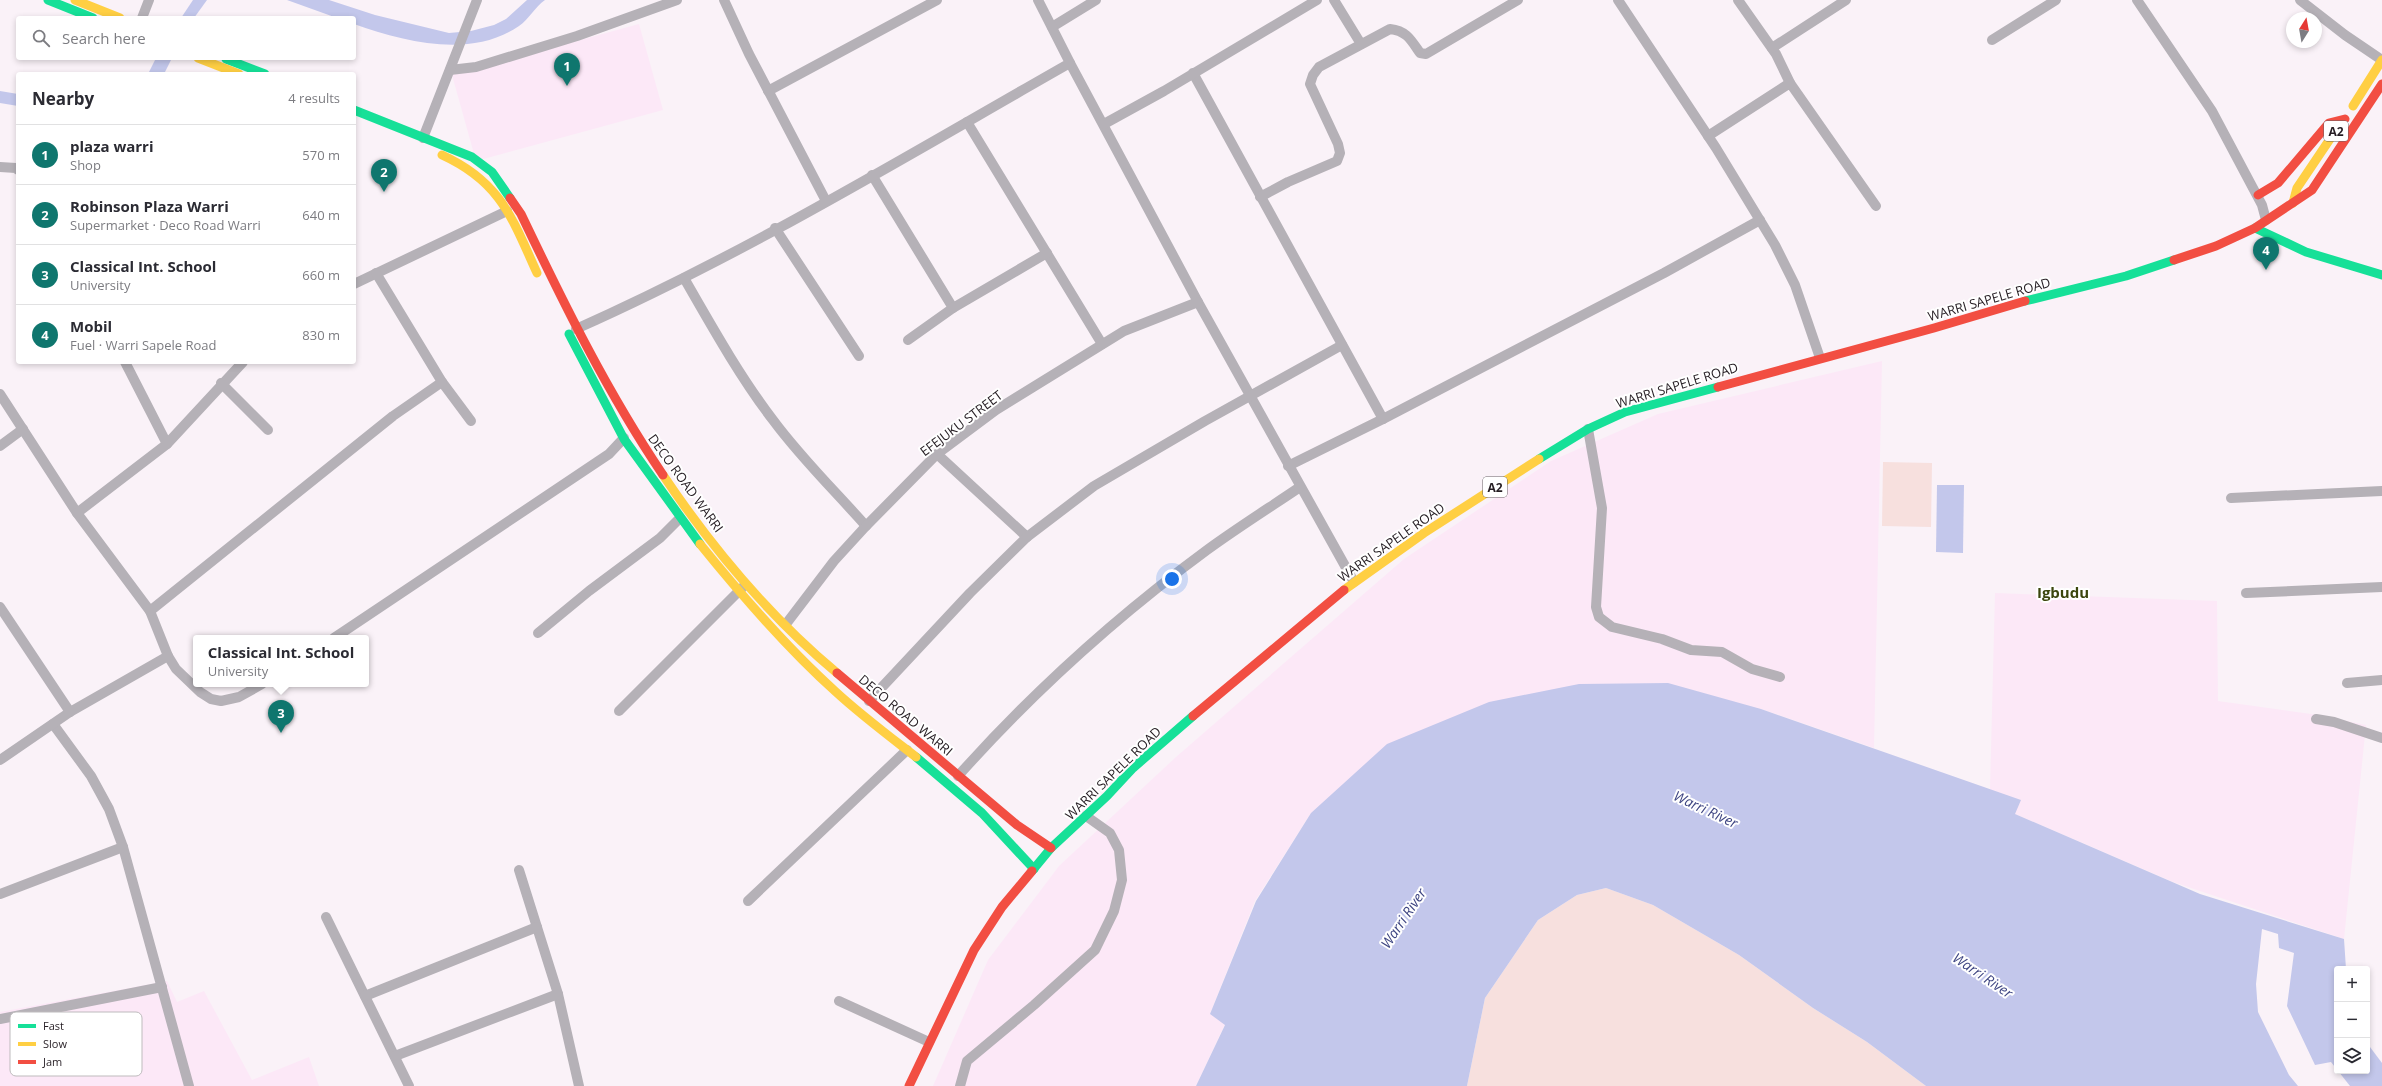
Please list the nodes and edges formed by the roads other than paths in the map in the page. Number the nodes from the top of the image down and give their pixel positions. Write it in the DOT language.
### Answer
graph roads {
  1 [pos="48,0"];
  2 [pos="75,0"];
  3 [pos="149,0"];
  4 [pos="477,0"];
  5 [pos="678,0"];
  6 [pos="724,0"];
  7 [pos="937,0"];
  8 [pos="1038,0"];
  9 [pos="1096,0"];
  10 [pos="1317,0"];
  11 [pos="1334,0"];
  12 [pos="1518,0"];
  13 [pos="1618,0"];
  14 [pos="1738,0"];
  15 [pos="1846,0"];
  16 [pos="2056,0"];
  17 [pos="2137,0"];
  18 [pos="2300,0"];
  19 [pos="88,16"];
  20 [pos="115,16"];
  21 [pos="143,16"];
  22 [pos="1052,27"];
  23 [pos="1992,40"];
  24 [pos="1361,44"];
  25 [pos="1772,48"];
  26 [pos="203,60"];
  27 [pos="229,60"];
  28 [pos="2382,60"];
  29 [pos="1070,63"];
  30 [pos="450,70"];
  31 [pos="234,72"];
  32 [pos="260,72"];
  33 [pos="1193,73"];
  34 [pos="1790,83"];
  35 [pos="2366,83"];
  36 [pos="2379,87"];
  37 [pos="768,91"];
  38 [pos="356,111"];
  39 [pos="2345,119"];
  40 [pos="356,121"];
  41 [pos="967,122"];
  42 [pos="1104,124"];
  43 [pos="1708,136"];
  44 [pos="423,138"];
  45 [pos="0,167"];
  46 [pos="16,168"];
  47 [pos="872,175"];
  48 [pos="2258,195"];
  49 [pos="1260,197"];
  50 [pos="826,202"];
  51 [pos="2293,203"];
  52 [pos="1876,206"];
  53 [pos="507,211"];
  54 [pos="1760,220"];
  55 [pos="2266,220"];
  56 [pos="775,228"];
  57 [pos="2255,228"];
  58 [pos="1047,252"];
  59 [pos="376,273"];
  60 [pos="2382,275"];
  61 [pos="684,278"];
  62 [pos="356,283"];
  63 [pos="543,284"];
  64 [pos="1198,302"];
  65 [pos="953,308"];
  66 [pos="563,323"];
  67 [pos="576,329"];
  68 [pos="908,340"];
  69 [pos="1102,344"];
  70 [pos="1342,345"];
  71 [pos="859,356"];
  72 [pos="1820,358"];
  73 [pos="126,364"];
  74 [pos="241,364"];
  75 [pos="442,382"];
  76 [pos="221,383"];
  77 [pos="0,394"];
  78 [pos="1250,397"];
  79 [pos="1383,419"];
  80 [pos="471,420"];
  81 [pos="22,429"];
  82 [pos="1588,429"];
  83 [pos="268,430"];
  84 [pos="624,438"];
  85 [pos="167,444"];
  86 [pos="0,446"];
  87 [pos="937,454"];
  88 [pos="1288,466"];
  89 [pos="1300,487"];
  90 [pos="2382,491"];
  91 [pos="2231,498"];
  92 [pos="76,513"];
  93 [pos="680,518"];
  94 [pos="866,526"];
  95 [pos="1026,537"];
  96 [pos="1354,582"];
  97 [pos="747,584"];
  98 [pos="2382,587"];
  99 [pos="738,592"];
  100 [pos="2246,593"];
  101 [pos="0,607"];
  102 [pos="150,611"];
  103 [pos="786,624"];
  104 [pos="538,633"];
  105 [pos="338,635"];
  106 [pos="168,656"];
  107 [pos="1780,677"];
  108 [pos="2382,680"];
  109 [pos="2347,683"];
  110 [pos="193,685"];
  111 [pos="195,687"];
  112 [pos="257,687"];
  113 [pos="869,701"];
  114 [pos="70,712"];
  115 [pos="618,712"];
  116 [pos="2316,719"];
  117 [pos="53,724"];
  118 [pos="2382,738"];
  119 [pos="908,750"];
  120 [pos="0,760"];
  121 [pos="958,776"];
  122 [pos="1086,816"];
  123 [pos="123,847"];
  124 [pos="1051,848"];
  125 [pos="1034,869"];
  126 [pos="519,870"];
  127 [pos="0,894"];
  128 [pos="748,901"];
  129 [pos="326,917"];
  130 [pos="537,927"];
  131 [pos="162,987"];
  132 [pos="558,994"];
  133 [pos="365,996"];
  134 [pos="839,1001"];
  135 [pos="35,1012"];
  136 [pos="10,1017"];
  137 [pos="0,1019"];
  138 [pos="929,1042"];
  139 [pos="394,1056"];
  140 [pos="189,1086"];
  141 [pos="409,1086"];
  142 [pos="579,1086"];
  143 [pos="909,1086"];
  144 [pos="960,1086"];
  1 -- 19 [label="main road"];
  2 -- 20 [label="main road"];
  3 -- 21 [label="street"];
  4 -- 30 [label="street"];
  5 -- 30 [label="street"];
  6 -- 37 [label="street"];
  7 -- 37 [label="street"];
  8 -- 22 [label="street"];
  9 -- 22 [label="street"];
  10 -- 33 [label="street"];
  11 -- 24 [label="street"];
  12 -- 24 [label="street"];
  13 -- 43 [label="street"];
  14 -- 25 [label="street"];
  15 -- 25 [label="street"];
  16 -- 23 [label="street"];
  17 -- 48 [label="street"];
  18 -- 28 [label="street"];
  22 -- 29 [label="street"];
  24 -- 49 [label="street"];
  25 -- 34 [label="street"];
  26 -- 31 [label="main road"];
  27 -- 32 [label="main road"];
  28 -- 35 [label="main road, A2"];
  29 -- 41 [label="street"];
  29 -- 42 [label="street"];
  30 -- 44 [label="street"];
  33 -- 42 [label="street"];
  33 -- 49 [label="street"];
  34 -- 43 [label="street"];
  34 -- 52 [label="street"];
  35 -- 36 [label="main road"];
  35 -- 39 [label="main road, A2"];
  36 -- 51 [label="main road, WARRI SAPELE ROAD / A2"];
  37 -- 50 [label="street"];
  38 -- 44 [label="main road, DECO ROAD WARRI"];
  39 -- 48 [label="main road"];
  39 -- 51 [label="main road, A2"];
  40 -- 53 [label="main road"];
  41 -- 47 [label="street"];
  41 -- 58 [label="street"];
  42 -- 64 [label="street"];
  43 -- 54 [label="street"];
  44 -- 67 [label="main road, DECO ROAD WARRI"];
  45 -- 46 [label="street"];
  47 -- 50 [label="street"];
  47 -- 65 [label="street"];
  48 -- 55 [label="street"];
  49 -- 70 [label="street"];
  50 -- 56 [label="street"];
  51 -- 55 [label="main road, WARRI SAPELE ROAD / A2"];
  53 -- 59 [label="street"];
  53 -- 63 [label="main road"];
  54 -- 72 [label="street"];
  54 -- 79 [label="street"];
  55 -- 57 [label="main road, WARRI SAPELE ROAD / A2"];
  56 -- 61 [label="street"];
  56 -- 71 [label="street"];
  57 -- 60 [label="main road"];
  57 -- 72 [label="main road, WARRI SAPELE ROAD / A2"];
  58 -- 65 [label="street"];
  58 -- 69 [label="street"];
  59 -- 62 [label="street"];
  59 -- 75 [label="street"];
  61 -- 67 [label="street"];
  61 -- 94 [label="street"];
  64 -- 69 [label="street, EFEJUKU STREET"];
  64 -- 78 [label="street"];
  65 -- 68 [label="street"];
  66 -- 84 [label="main road, DECO ROAD WARRI"];
  67 -- 97 [label="main road, DECO ROAD WARRI"];
  69 -- 87 [label="street, EFEJUKU STREET"];
  70 -- 78 [label="street"];
  70 -- 79 [label="street"];
  72 -- 82 [label="main road, WARRI SAPELE ROAD / A2"];
  73 -- 85 [label="street"];
  74 -- 76 [label="street"];
  75 -- 80 [label="street"];
  75 -- 102 [label="street"];
  76 -- 83 [label="street"];
  76 -- 85 [label="street"];
  77 -- 81 [label="street"];
  78 -- 88 [label="street"];
  78 -- 95 [label="street"];
  79 -- 88 [label="street"];
  81 -- 86 [label="street"];
  81 -- 92 [label="street"];
  82 -- 96 [label="main road, WARRI SAPELE ROAD / A2"];
  82 -- 107 [label="street"];
  84 -- 93 [label="main road, DECO ROAD WARRI"];
  84 -- 105 [label="street"];
  85 -- 92 [label="street"];
  87 -- 94 [label="street, EFEJUKU STREET"];
  87 -- 95 [label="street"];
  88 -- 89 [label="street"];
  89 -- 96 [label="street"];
  89 -- 121 [label="street"];
  90 -- 91 [label="street"];
  92 -- 102 [label="street"];
  93 -- 99 [label="main road, DECO ROAD WARRI"];
  93 -- 104 [label="street"];
  94 -- 103 [label="street, EFEJUKU STREET"];
  95 -- 113 [label="street"];
  96 -- 122 [label="main road, WARRI SAPELE ROAD / A2"];
  97 -- 99 [label="street"];
  97 -- 103 [label="main road, DECO ROAD WARRI"];
  98 -- 100 [label="street"];
  99 -- 115 [label="street"];
  99 -- 119 [label="main road, DECO ROAD WARRI"];
  101 -- 114 [label="street"];
  102 -- 106 [label="street"];
  103 -- 113 [label="main road, DECO ROAD WARRI"];
  106 -- 110 [label="street"];
  106 -- 114 [label="street"];
  108 -- 109 [label="street"];
  111 -- 112 [label="street"];
  113 -- 121 [label="main road, DECO ROAD WARRI"];
  114 -- 117 [label="street"];
  116 -- 118 [label="street"];
  117 -- 120 [label="street"];
  117 -- 123 [label="street"];
  119 -- 125 [label="main road, DECO ROAD WARRI"];
  119 -- 128 [label="street"];
  121 -- 124 [label="main road, DECO ROAD WARRI"];
  122 -- 124 [label="main road, WARRI SAPELE ROAD / A2"];
  122 -- 144 [label="street"];
  123 -- 127 [label="street"];
  123 -- 131 [label="street"];
  124 -- 125 [label="main road, WARRI SAPELE ROAD / A2"];
  125 -- 138 [label="main road, WARRI SAPELE ROAD / A2"];
  126 -- 130 [label="street"];
  129 -- 133 [label="street"];
  130 -- 132 [label="street"];
  130 -- 133 [label="street"];
  131 -- 135 [label="street"];
  131 -- 140 [label="street"];
  132 -- 139 [label="street"];
  132 -- 142 [label="street"];
  133 -- 139 [label="street"];
  134 -- 138 [label="street"];
  136 -- 137 [label="street"];
  138 -- 143 [label="main road, WARRI SAPELE ROAD / A2"];
  139 -- 141 [label="street"];
}
